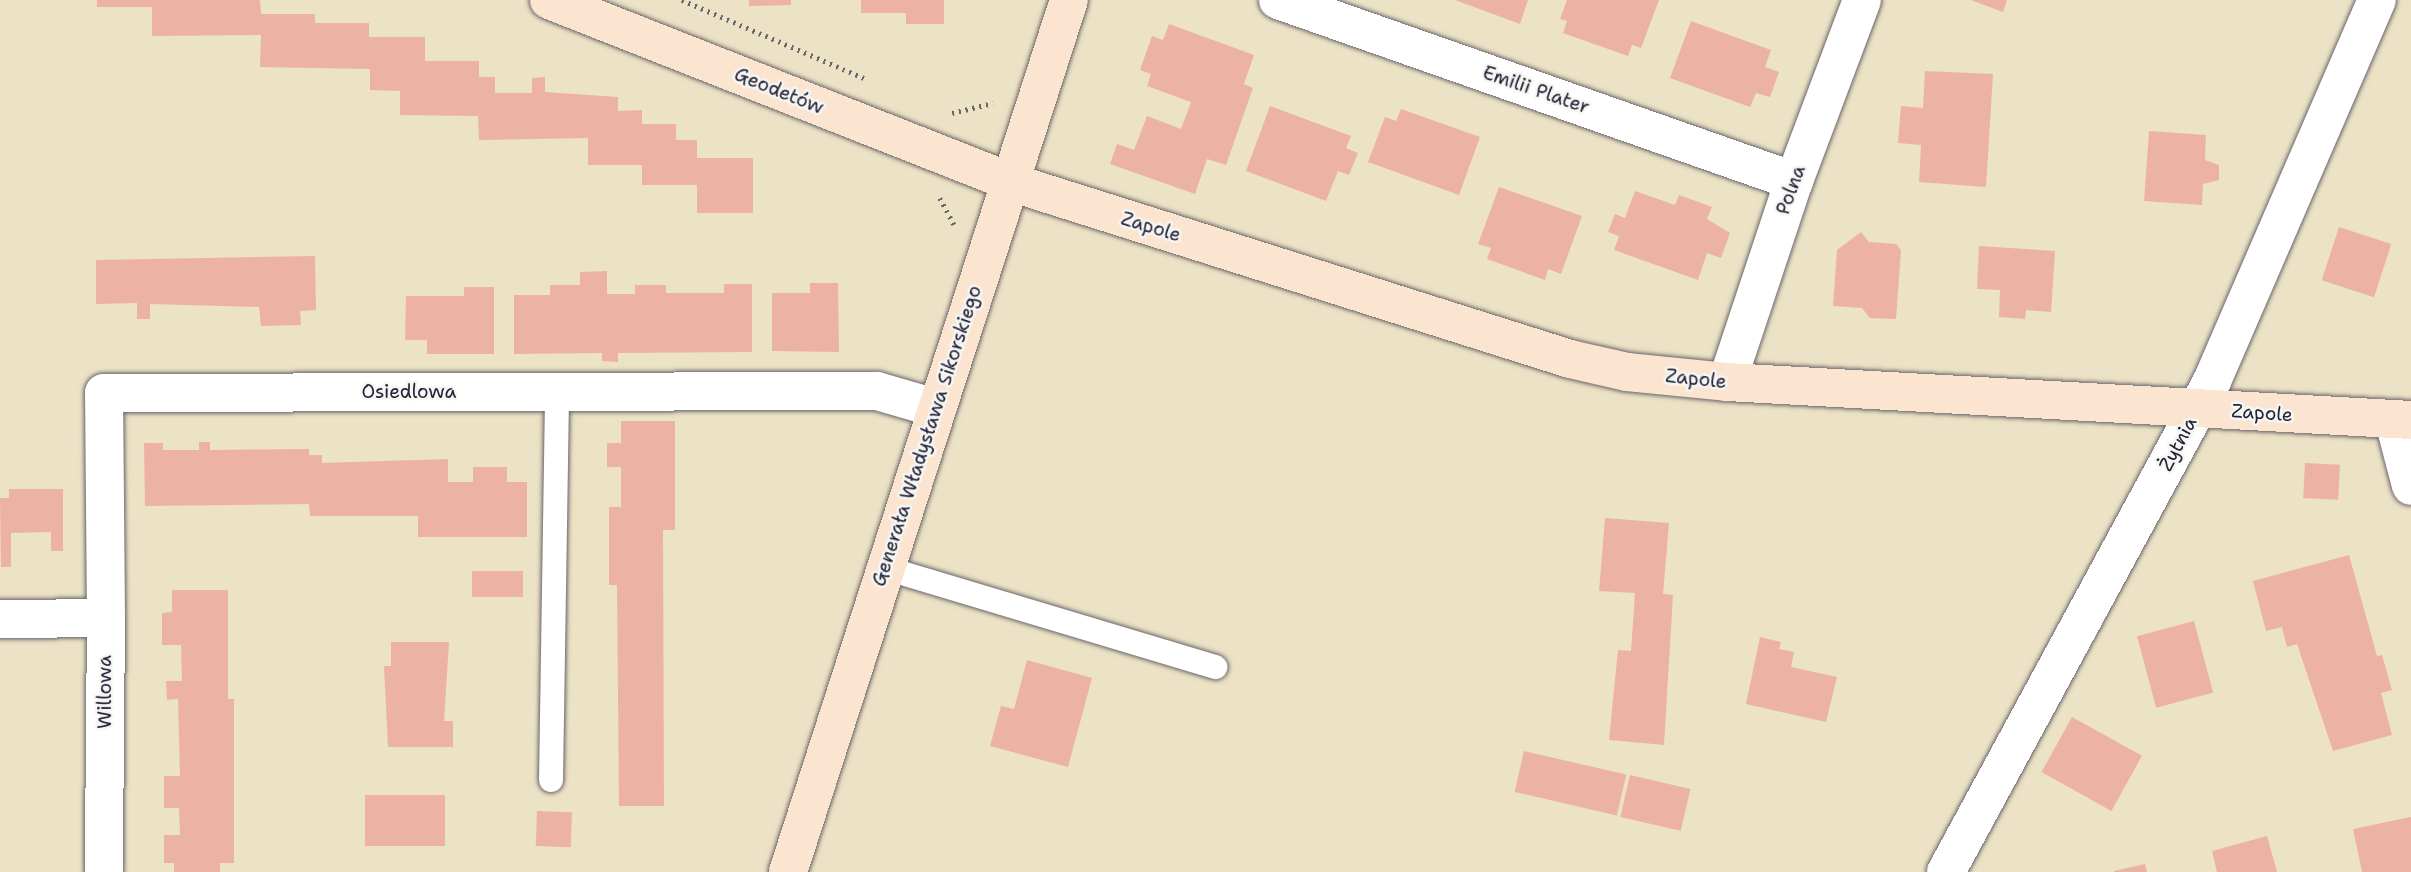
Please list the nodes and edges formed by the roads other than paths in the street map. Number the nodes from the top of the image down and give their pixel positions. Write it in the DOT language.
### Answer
graph roads {
  1 [pos="549,0"];
  2 [pos="1069,0"];
  3 [pos="1278,0"];
  4 [pos="1862,0"];
  5 [pos="2377,0"];
  6 [pos="1794,181"];
  7 [pos="1010,182"];
  8 [pos="1727,382"];
  9 [pos="557,392"];
  10 [pos="936,408"];
  11 [pos="2197,409"];
  12 [pos="2402,420"];
  13 [pos="2411,486"];
  14 [pos="885,568"];
  15 [pos="106,618"];
  16 [pos="0,619"];
  17 [pos="1216,667"];
  18 [pos="551,780"];
  19 [pos="104,872"];
  20 [pos="788,872"];
  21 [pos="1946,872"];
  1 -- 7 [label="street, Geodetów"];
  2 -- 7 [label="street, Generała Władysława Sikorskiego"];
  3 -- 6 [label="street, Emilii Plater"];
  4 -- 6 [label="street, Polna"];
  5 -- 11 [label="street, Żytnia"];
  6 -- 8 [label="street, Polna"];
  7 -- 8 [label="street, Zapole"];
  7 -- 10 [label="street, Generała Władysława Sikorskiego"];
  8 -- 11 [label="street, Zapole"];
  9 -- 10 [label="street, Osiedlowa"];
  9 -- 15 [label="street, Osiedlowa"];
  9 -- 18 [label="lane"];
  10 -- 14 [label="street, Generała Władysława Sikorskiego"];
  11 -- 12 [label="street, Zapole"];
  11 -- 21 [label="street, Żytnia"];
  12 -- 13 [label="street"];
  14 -- 17 [label="lane"];
  14 -- 20 [label="street, Generała Władysława Sikorskiego"];
  15 -- 16 [label="street"];
  15 -- 19 [label="street, Willowa"];
}
